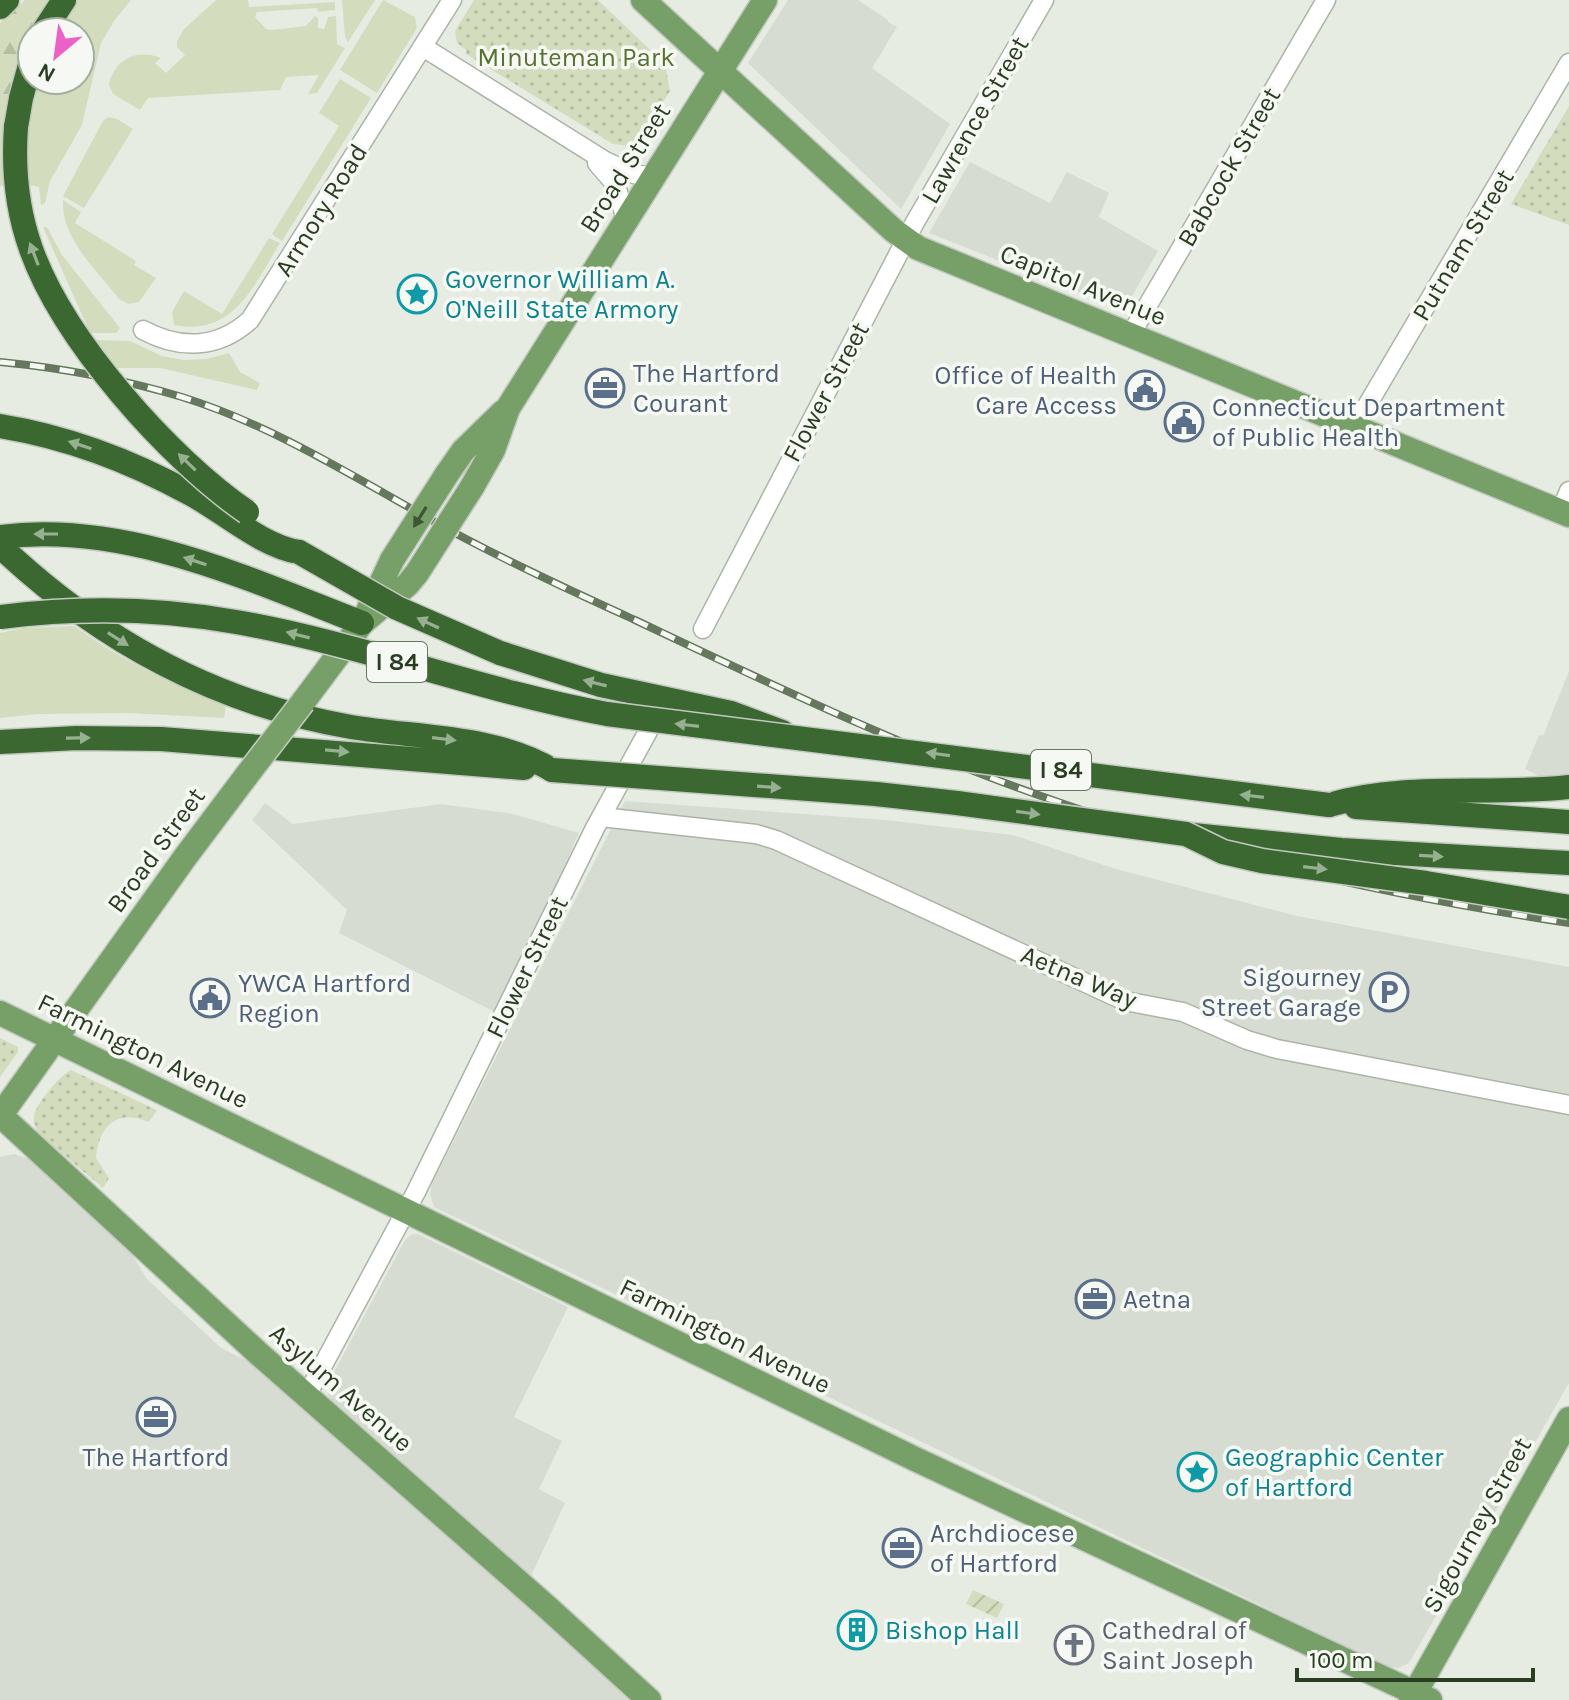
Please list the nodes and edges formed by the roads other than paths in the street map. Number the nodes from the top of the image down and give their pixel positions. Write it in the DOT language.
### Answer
graph roads {
  1 [pos="7,0"];
  2 [pos="452,0"];
  3 [pos="643,0"];
  4 [pos="765,0"];
  5 [pos="1044,0"];
  6 [pos="1326,0"];
  7 [pos="0,7"];
  8 [pos="423,47"];
  9 [pos="1569,63"];
  10 [pos="720,70"];
  11 [pos="22,96"];
  12 [pos="585,149"];
  13 [pos="653,177"];
  14 [pos="626,220"];
  15 [pos="906,240"];
  16 [pos="143,330"];
  17 [pos="1131,334"];
  18 [pos="508,408"];
  19 [pos="0,426"];
  20 [pos="1355,426"];
  21 [pos="1566,505"];
  22 [pos="0,537"];
  23 [pos="0,546"];
  24 [pos="299,552"];
  25 [pos="0,559"];
  26 [pos="54,594"];
  27 [pos="0,617"];
  28 [pos="362,623"];
  29 [pos="703,629"];
  30 [pos="652,724"];
  31 [pos="792,737"];
  32 [pos="0,742"];
  33 [pos="552,770"];
  34 [pos="1569,787"];
  35 [pos="1329,805"];
  36 [pos="601,817"];
  37 [pos="1569,822"];
  38 [pos="1186,834"];
  39 [pos="1569,863"];
  40 [pos="1569,907"];
  41 [pos="0,1013"];
  42 [pos="55,1040"];
  43 [pos="1569,1105"];
  44 [pos="0,1115"];
  45 [pos="405,1211"];
  46 [pos="307,1395"];
  47 [pos="1569,1419"];
  48 [pos="1419,1697"];
  49 [pos="649,1700"];
  1 -- 7 [label="highway"];
  2 -- 8 [label="street, Armory Road"];
  3 -- 10 [label="main road, Capitol Avenue"];
  4 -- 10 [label="main road, Broad Street"];
  5 -- 15 [label="street, Lawrence Street"];
  6 -- 17 [label="street, Babcock Street"];
  8 -- 12 [label="street"];
  8 -- 16 [label="street, Armory Road"];
  9 -- 20 [label="street, Putnam Street"];
  10 -- 13 [label="main road, Broad Street"];
  10 -- 15 [label="main road, Capitol Avenue"];
  24 -- 11 [label="highway, one-way, bridge"];
  12 -- 13 [label="street"];
  12 -- 14 [label="street"];
  13 -- 14 [label="main road, Broad Street"];
  14 -- 18 [label="main road, Broad Street"];
  15 -- 17 [label="main road, Capitol Avenue"];
  15 -- 29 [label="street, Flower Street"];
  17 -- 20 [label="main road, Capitol Avenue"];
  18 -- 28 [label="main road, Broad Street, one-way, bridge"];
  18 -- 28 [label="main road, Broad Street, bridge"];
  24 -- 19 [label="highway, one-way"];
  20 -- 21 [label="main road, Capitol Avenue"];
  28 -- 22 [label="highway, one-way"];
  23 -- 26 [label="highway"];
  31 -- 24 [label="highway, one-way, bridge"];
  25 -- 26 [label="highway"];
  26 -- 33 [label="highway, one-way"];
  31 -- 27 [label="highway, I 84, one-way, bridge"];
  28 -- 42 [label="main road, Broad Street, bridge"];
  30 -- 36 [label="street, Flower Street"];
  35 -- 31 [label="highway, I 84, one-way, bridge"];
  32 -- 33 [label="highway, I 84, one-way"];
  33 -- 38 [label="highway, I 84, one-way, bridge"];
  34 -- 35 [label="highway"];
  35 -- 37 [label="highway, I 84"];
  36 -- 43 [label="street, Aetna Way"];
  36 -- 45 [label="street, Flower Street"];
  38 -- 39 [label="highway, I 84, one-way"];
  38 -- 40 [label="highway, one-way, bridge"];
  41 -- 42 [label="main road, Farmington Avenue"];
  42 -- 44 [label="main road, Broad Street"];
  42 -- 45 [label="main road, Farmington Avenue"];
  44 -- 46 [label="main road, Asylum Avenue"];
  45 -- 46 [label="street, Flower Street"];
  45 -- 48 [label="main road, Farmington Avenue"];
  46 -- 49 [label="main road, Asylum Avenue"];
  47 -- 48 [label="main road, Sigourney Street"];
}
